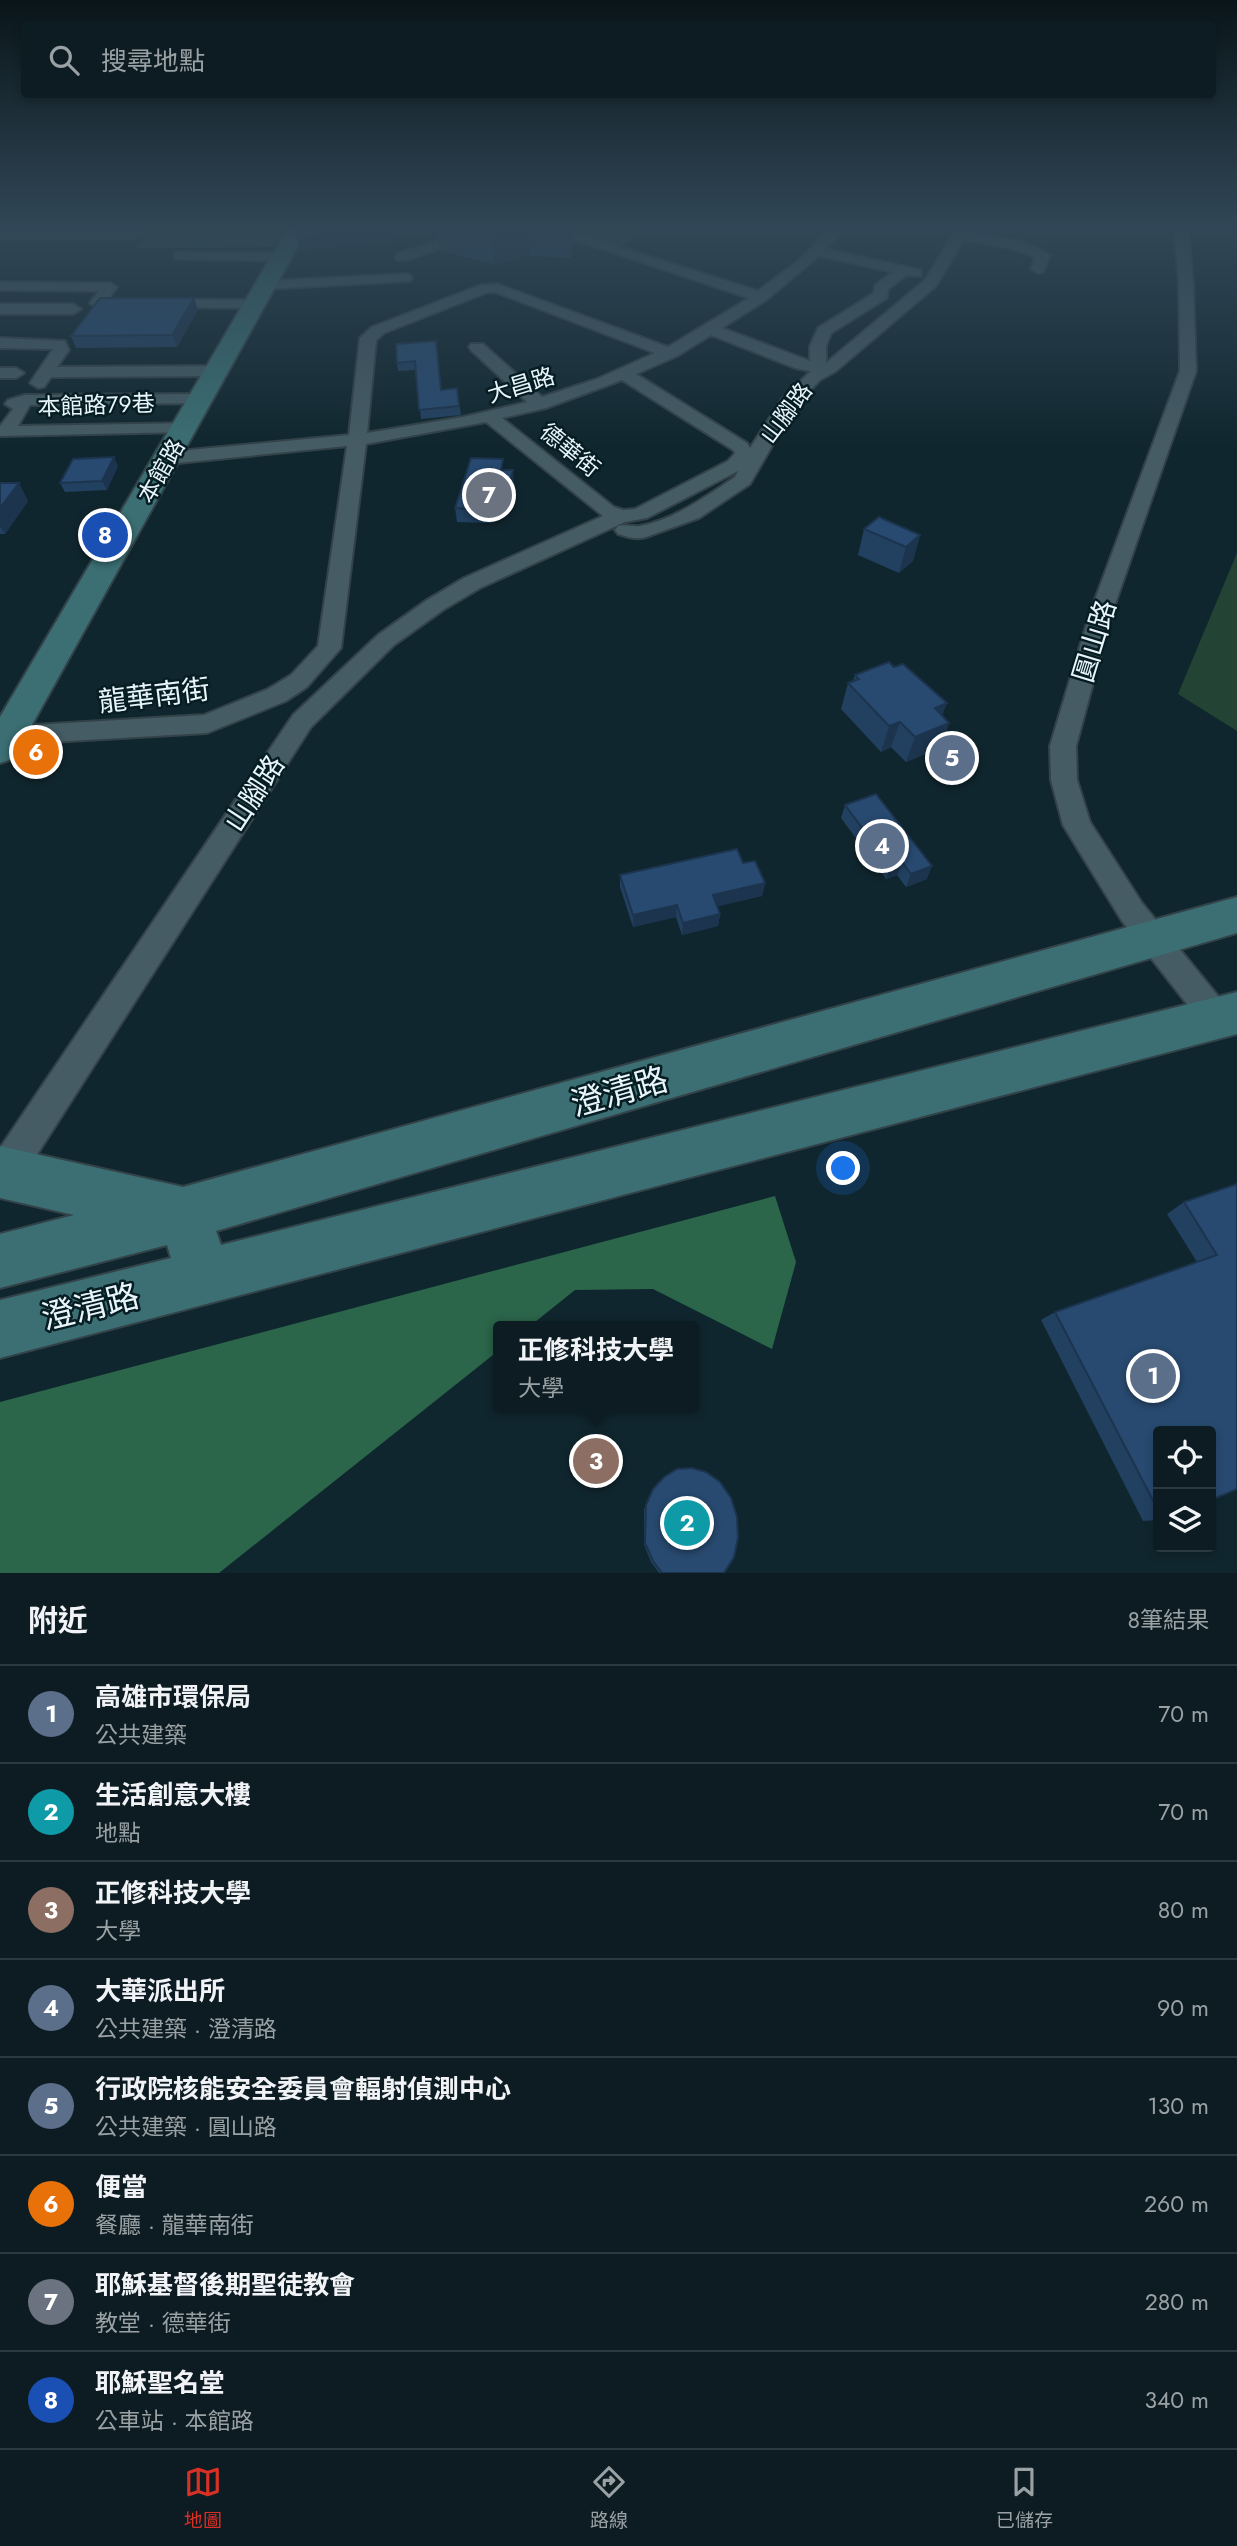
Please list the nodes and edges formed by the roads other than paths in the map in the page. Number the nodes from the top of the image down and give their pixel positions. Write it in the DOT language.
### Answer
graph roads {
  1 [pos="98,301"];
  2 [pos="130,301"];
  3 [pos="258,301"];
  4 [pos="452,301"];
  5 [pos="533,301"];
  6 [pos="754,301"];
  7 [pos="872,301"];
  8 [pos="906,301"];
  9 [pos="1186,301"];
  10 [pos="0,309"];
  11 [pos="73,309"];
  12 [pos="712,330"];
  13 [pos="0,343"];
  14 [pos="477,346"];
  15 [pos="671,353"];
  16 [pos="824,368"];
  17 [pos="218,371"];
  18 [pos="46,372"];
  19 [pos="625,374"];
  20 [pos="202,399"];
  21 [pos="13,403"];
  22 [pos="540,404"];
  23 [pos="491,418"];
  24 [pos="186,427"];
  25 [pos="357,442"];
  26 [pos="168,458"];
  27 [pos="746,459"];
  28 [pos="614,519"];
  29 [pos="2,740"];
  30 [pos="1237,915"];
  31 [pos="1153,938"];
  32 [pos="1227,1015"];
  33 [pos="1,1175"];
  34 [pos="183,1214"];
  35 [pos="0,1261"];
  36 [pos="205,1276"];
  37 [pos="0,1329"];
  1 -- 2 [label="street"];
  3 -- 17 [label="main road, 本館路"];
  4 -- 25 [label="street"];
  5 -- 15 [label="street"];
  6 -- 12 [label="street, 大昌路"];
  7 -- 16 [label="street"];
  8 -- 16 [label="street, 山腳路"];
  9 -- 31 [label="street, 圓山路"];
  10 -- 11 [label="street"];
  12 -- 15 [label="street, 大昌路"];
  12 -- 16 [label="street"];
  13 -- 18 [label="street"];
  14 -- 22 [label="street"];
  15 -- 19 [label="street, 大昌路"];
  16 -- 27 [label="street, 山腳路"];
  17 -- 18 [label="street"];
  17 -- 20 [label="main road, 本館路"];
  18 -- 21 [label="street"];
  19 -- 22 [label="street, 大昌路"];
  19 -- 27 [label="street"];
  20 -- 21 [label="street"];
  20 -- 24 [label="main road, 本館路"];
  21 -- 24 [label="street, 本館路79巷"];
  22 -- 23 [label="street, 大昌路"];
  23 -- 25 [label="street, 大昌路"];
  23 -- 28 [label="street, 德華街"];
  24 -- 26 [label="main road, 本館路"];
  25 -- 26 [label="street, 大昌路"];
  25 -- 29 [label="street, 龍華南街"];
  26 -- 29 [label="main road, 本館路"];
  27 -- 28 [label="street, 山腳路"];
  28 -- 33 [label="street, 山腳路"];
  30 -- 31 [label="main road, 澄清路"];
  31 -- 32 [label="street, 圓山路"];
  31 -- 34 [label="main road, 澄清路"];
  32 -- 36 [label="main road, 澄清路"];
  33 -- 34 [label="main road, 山腳路"];
  34 -- 35 [label="main road, 澄清路"];
  34 -- 36 [label="main road"];
  36 -- 37 [label="main road, 澄清路"];
}
